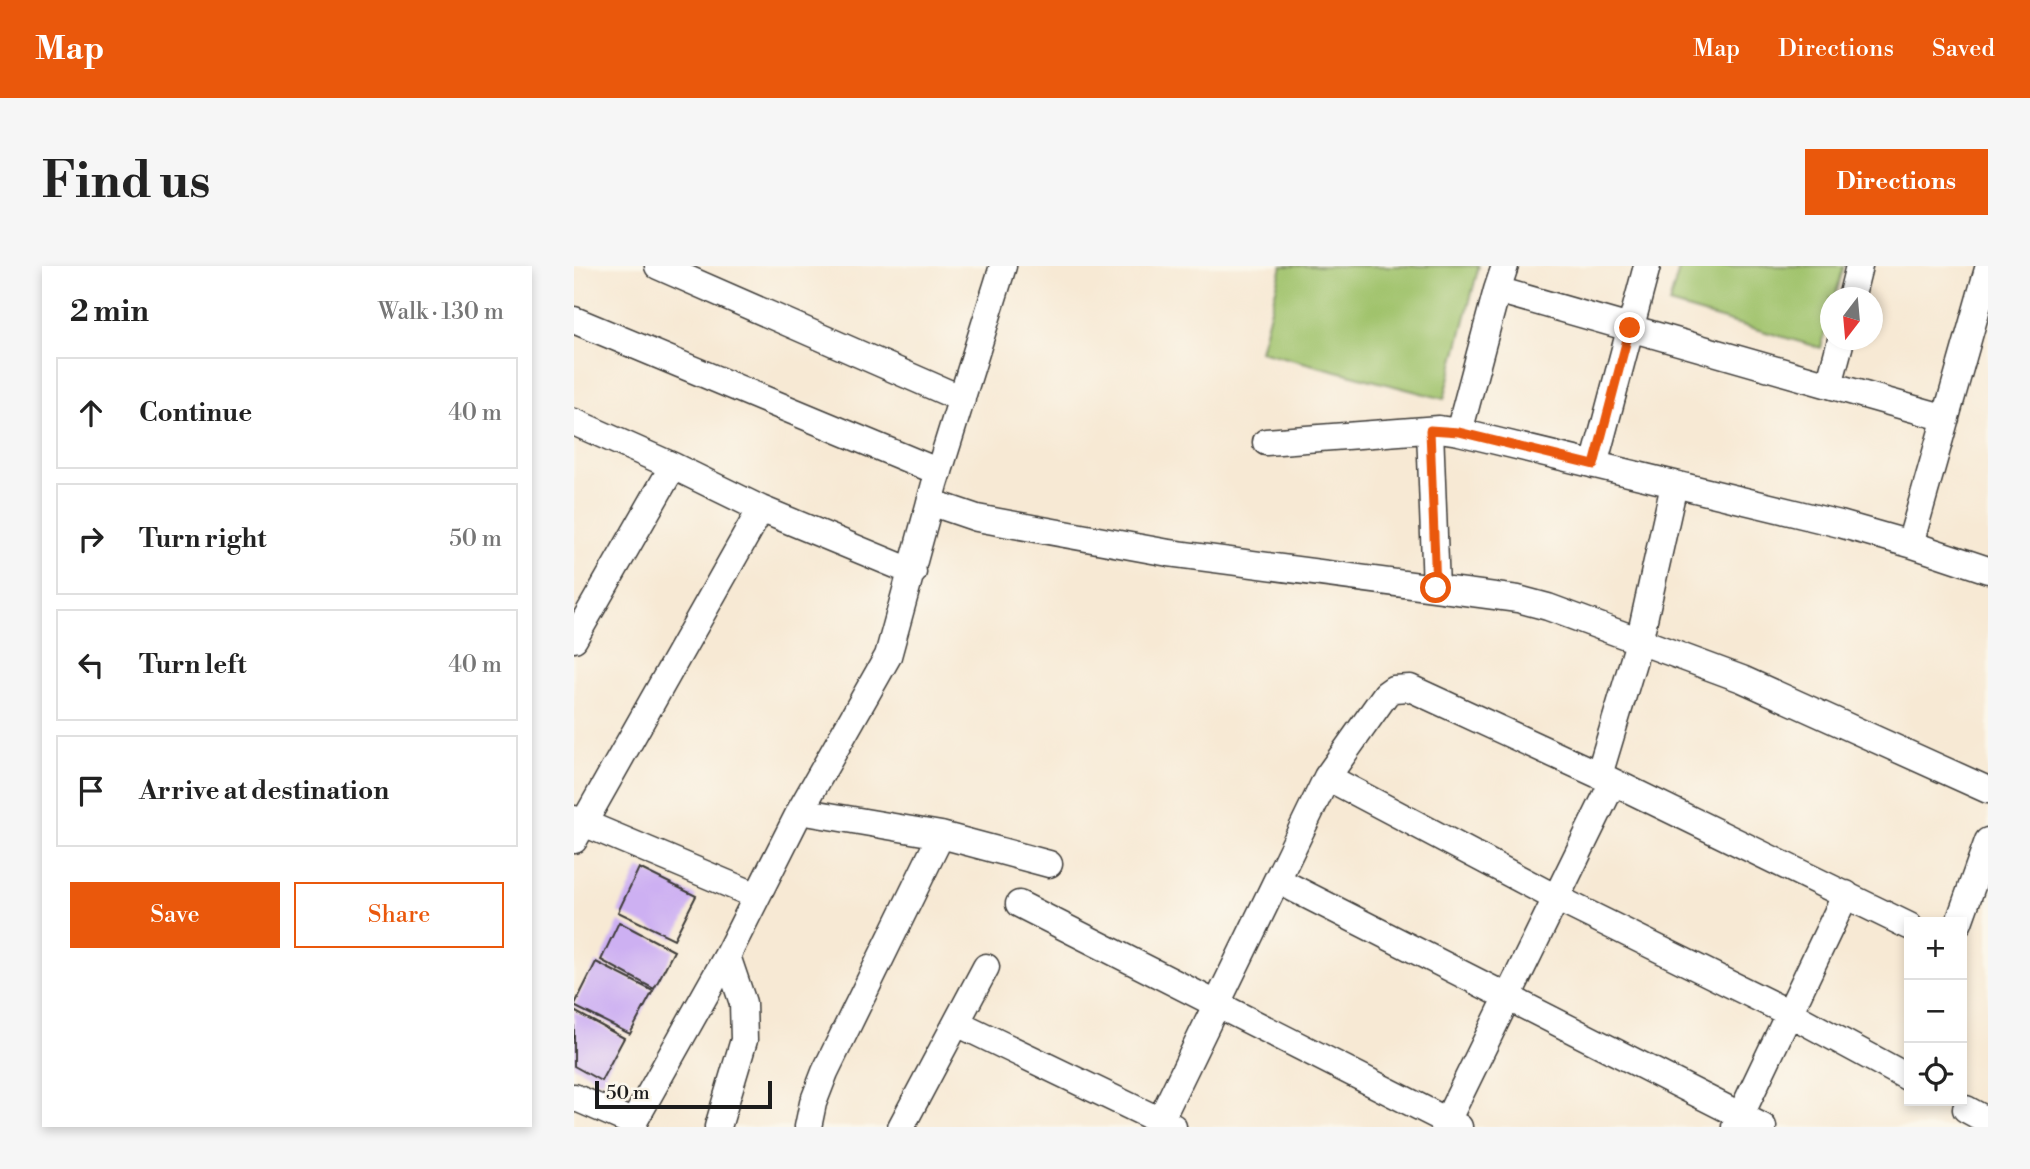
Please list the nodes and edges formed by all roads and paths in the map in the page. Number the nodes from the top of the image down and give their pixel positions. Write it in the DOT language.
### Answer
graph roads {
  1 [pos="658,266"];
  2 [pos="1003,266"];
  3 [pos="1647,266"];
  4 [pos="1859,266"];
  5 [pos="1988,269"];
  6 [pos="1501,278"];
  7 [pos="1854,287"];
  8 [pos="574,320"];
  9 [pos="1630,328"];
  10 [pos="1838,350"];
  11 [pos="1829,385"];
  12 [pos="962,398"];
  13 [pos="1946,418"];
  14 [pos="574,422"];
  15 [pos="1430,430"];
  16 [pos="1459,432"];
  17 [pos="1266,443"];
  18 [pos="1594,465"];
  19 [pos="673,466"];
  20 [pos="939,472"];
  21 [pos="1674,485"];
  22 [pos="930,502"];
  23 [pos="761,509"];
  24 [pos="1910,544"];
  25 [pos="1988,570"];
  26 [pos="913,572"];
  27 [pos="1436,588"];
  28 [pos="574,639"];
  29 [pos="1639,642"];
  30 [pos="1327,777"];
  31 [pos="1606,778"];
  32 [pos="1988,790"];
  33 [pos="800,811"];
  34 [pos="577,827"];
  35 [pos="941,835"];
  36 [pos="1988,841"];
  37 [pos="1049,864"];
  38 [pos="1278,880"];
  39 [pos="1846,894"];
  40 [pos="757,896"];
  41 [pos="1556,898"];
  42 [pos="1019,904"];
  43 [pos="1961,917"];
  44 [pos="1904,923"];
  45 [pos="727,956"];
  46 [pos="986,967"];
  47 [pos="1508,996"];
  48 [pos="1217,1004"];
  49 [pos="1789,1013"];
  50 [pos="957,1023"];
  51 [pos="1904,1075"];
  52 [pos="574,1097"];
  53 [pos="1746,1123"];
  54 [pos="632,1125"];
  55 [pos="1164,1125"];
  56 [pos="1450,1125"];
  57 [pos="718,1127"];
  58 [pos="808,1127"];
  59 [pos="901,1127"];
  1 -- 12 [label="street"];
  2 -- 12 [label="street"];
  3 -- 9 [label="street"];
  4 -- 7 [label="street"];
  5 -- 13 [label="street"];
  6 -- 9 [label="street"];
  6 -- 16 [label="street"];
  8 -- 20 [label="street"];
  9 -- 11 [label="street"];
  9 -- 18 [label="street"];
  10 -- 11 [label="street"];
  11 -- 13 [label="street"];
  12 -- 20 [label="street"];
  13 -- 24 [label="street"];
  14 -- 19 [label="street"];
  15 -- 16 [label="street"];
  15 -- 17 [label="street"];
  15 -- 27 [label="street"];
  16 -- 18 [label="street"];
  18 -- 21 [label="street"];
  19 -- 23 [label="street"];
  19 -- 28 [label="street"];
  20 -- 22 [label="street"];
  21 -- 24 [label="street"];
  21 -- 29 [label="street"];
  22 -- 26 [label="street"];
  22 -- 27 [label="street"];
  23 -- 26 [label="street"];
  23 -- 34 [label="street"];
  24 -- 25 [label="street"];
  26 -- 33 [label="street"];
  27 -- 29 [label="street"];
  29 -- 31 [label="street"];
  29 -- 32 [label="street"];
  30 -- 31 [label="street"];
  30 -- 38 [label="street"];
  30 -- 41 [label="street"];
  31 -- 39 [label="street"];
  31 -- 41 [label="street"];
  33 -- 35 [label="street"];
  33 -- 40 [label="street"];
  34 -- 40 [label="street"];
  35 -- 37 [label="street"];
  35 -- 58 [label="street"];
  36 -- 43 [label="street"];
  38 -- 47 [label="street"];
  38 -- 48 [label="street"];
  39 -- 44 [label="street"];
  39 -- 49 [label="street"];
  40 -- 45 [label="street"];
  41 -- 47 [label="street"];
  41 -- 49 [label="street"];
  42 -- 48 [label="street"];
  45 -- 54 [label="street"];
  45 -- 57 [label="street"];
  46 -- 50 [label="street"];
  47 -- 53 [label="street"];
  47 -- 56 [label="street"];
  48 -- 55 [label="street"];
  48 -- 56 [label="street"];
  49 -- 51 [label="street"];
  49 -- 53 [label="street"];
  50 -- 55 [label="street"];
  50 -- 59 [label="street"];
  52 -- 54 [label="street"];
}
